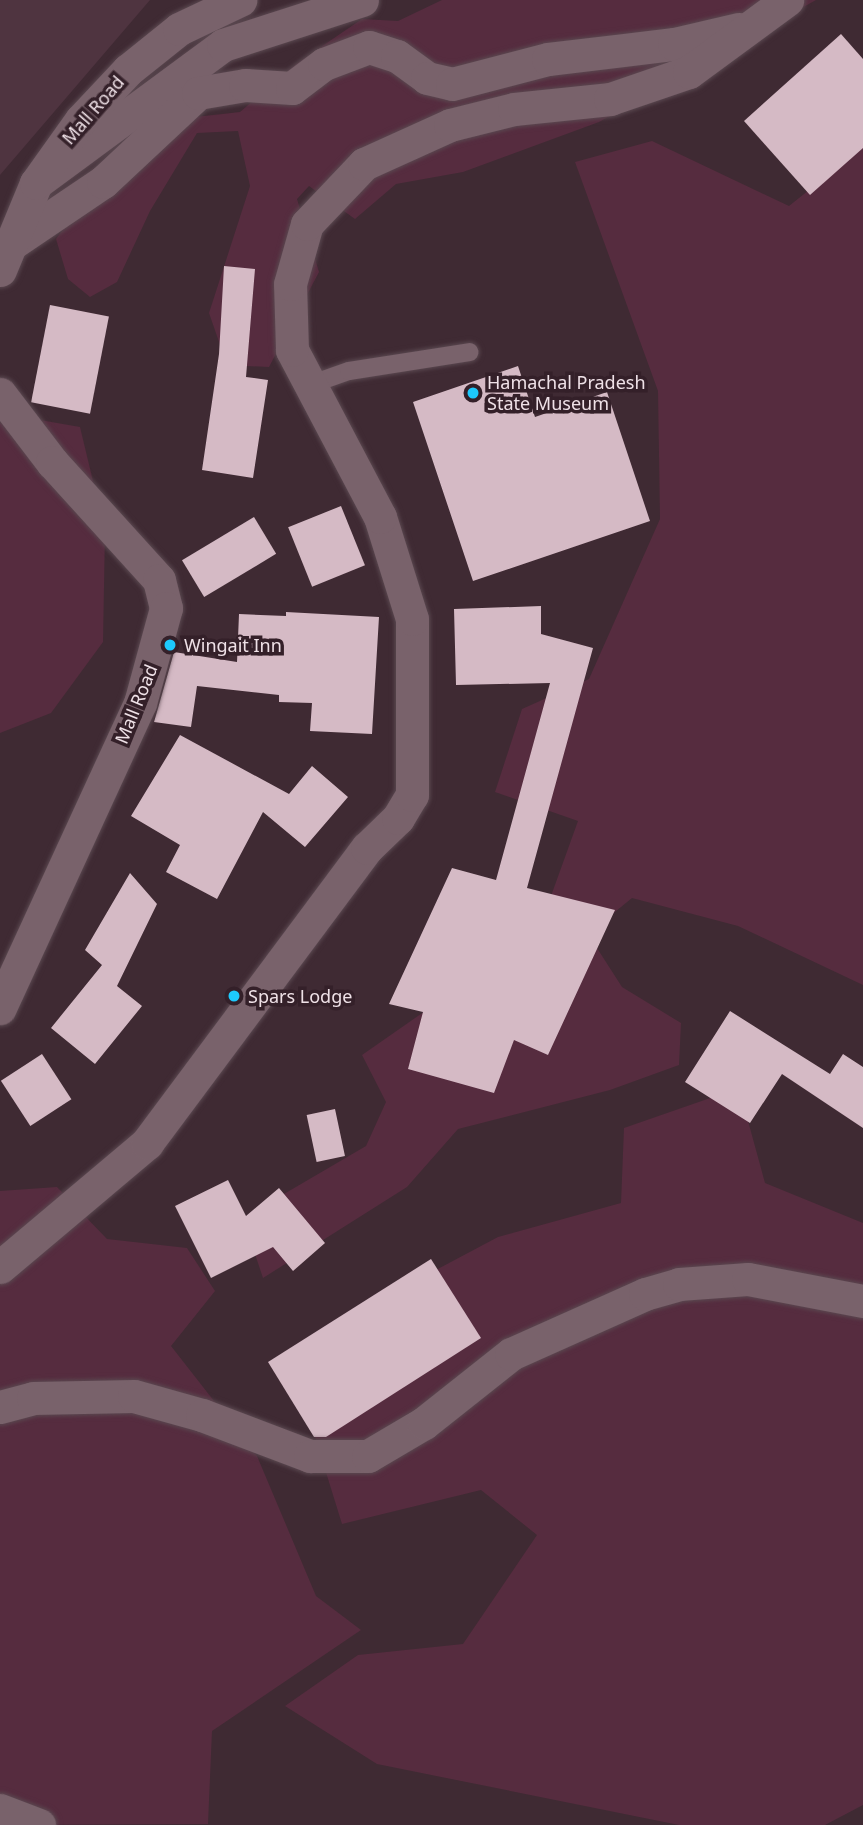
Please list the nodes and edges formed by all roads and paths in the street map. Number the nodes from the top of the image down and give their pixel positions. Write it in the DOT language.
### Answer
graph roads {
  1 [pos="240,0"];
  2 [pos="362,0"];
  3 [pos="787,0"];
  4 [pos="755,26"];
  5 [pos="36,183"];
  6 [pos="5,257"];
  7 [pos="470,352"];
  8 [pos="309,385"];
  9 [pos="0,394"];
  10 [pos="0,1008"];
  11 [pos="0,1267"];
  12 [pos="863,1301"];
  13 [pos="0,1407"];
  14 [pos="0,1810"];
  15 [pos="39,1825"];
  1 -- 5 [label="street, Mall Road"];
  2 -- 5 [label="street"];
  3 -- 4 [label="street"];
  4 -- 6 [label="street"];
  4 -- 8 [label="street"];
  5 -- 6 [label="street, Mall Road"];
  7 -- 8 [label="lane"];
  8 -- 11 [label="street"];
  9 -- 10 [label="street, Mall Road"];
  12 -- 13 [label="street"];
  14 -- 15 [label="street"];
}
